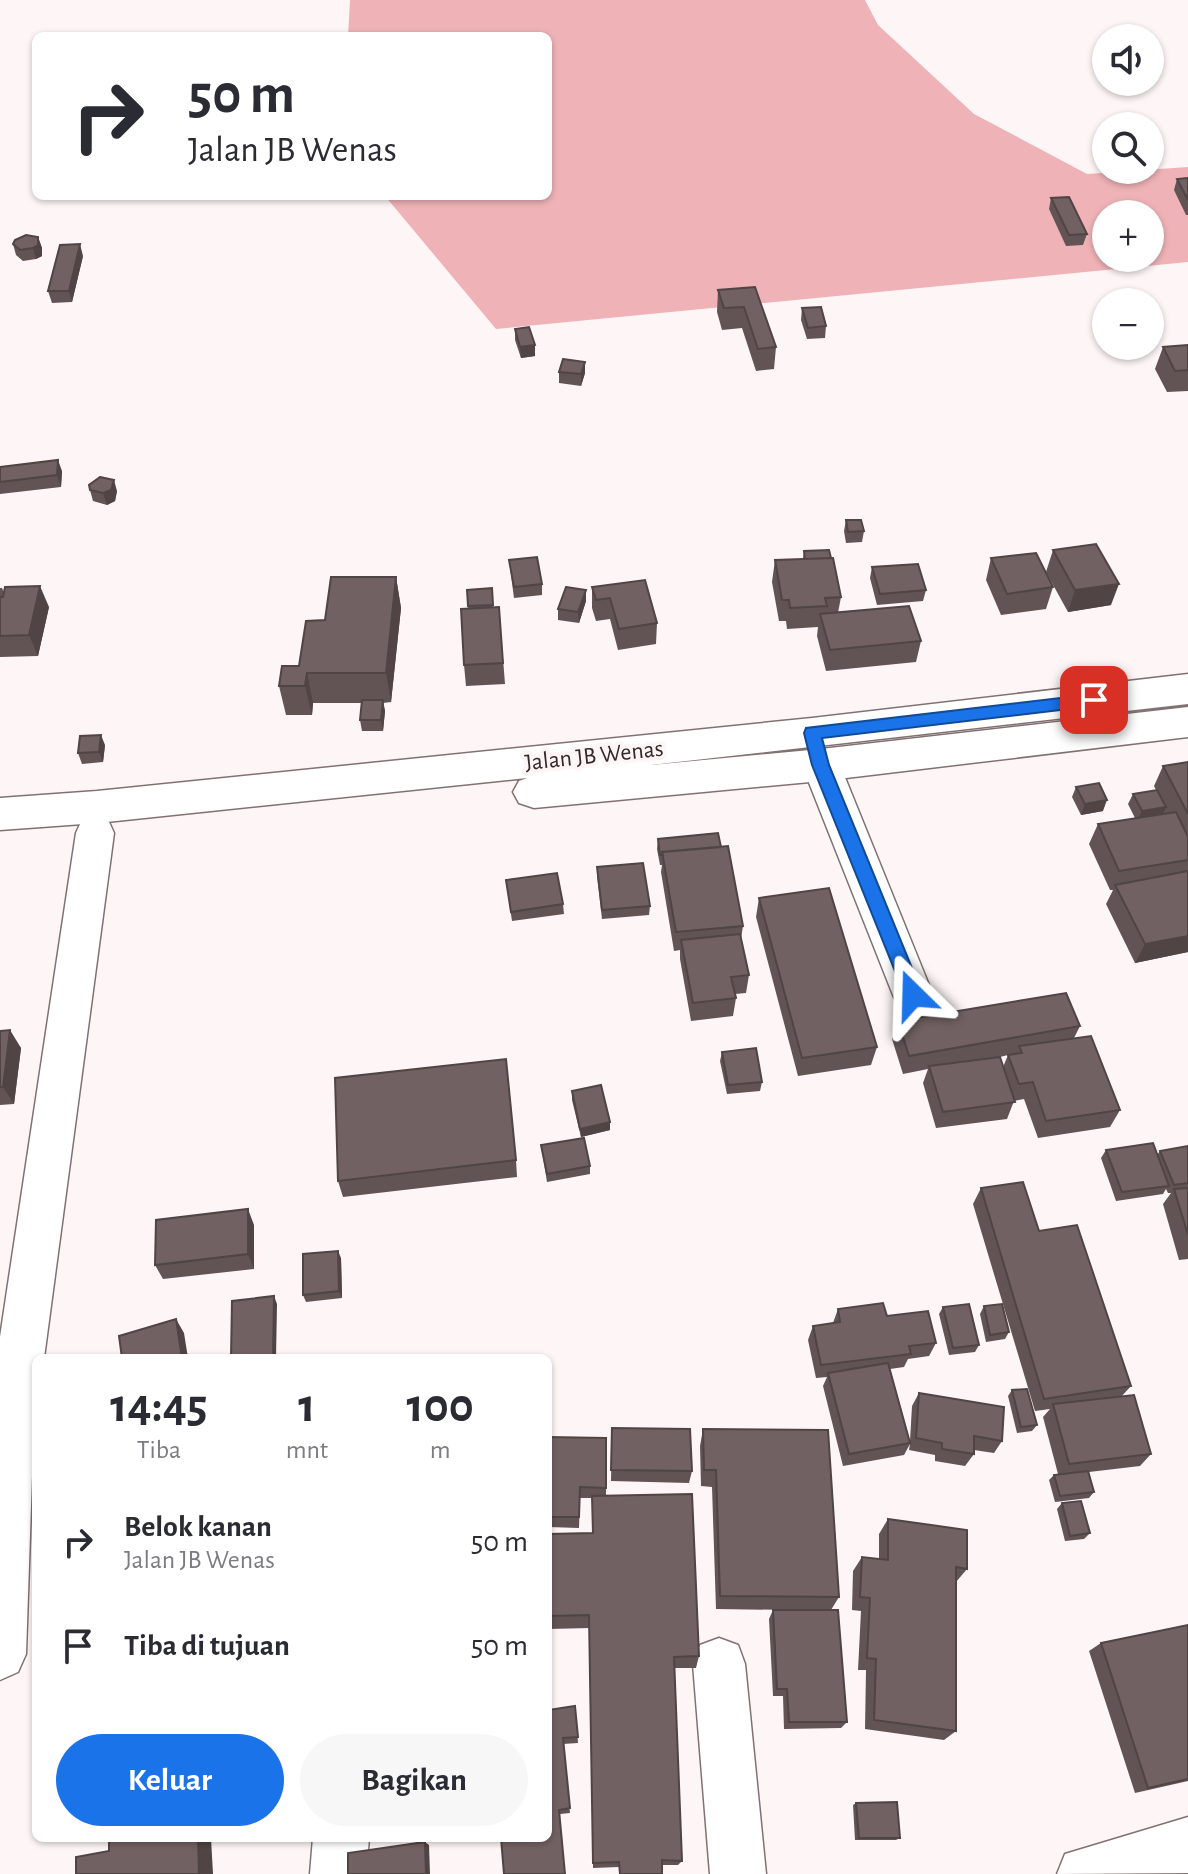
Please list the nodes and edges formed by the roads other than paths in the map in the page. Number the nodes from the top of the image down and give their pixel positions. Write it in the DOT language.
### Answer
graph roads {
  1 [pos="1188,689"];
  2 [pos="1188,722"];
  3 [pos="816,749"];
  4 [pos="0,814"];
  5 [pos="95,833"];
  6 [pos="0,842"];
  7 [pos="913,995"];
  8 [pos="0,1654"];
  9 [pos="719,1664"];
  10 [pos="341,1842"];
  11 [pos="1188,1845"];
  12 [pos="1100,1873"];
  13 [pos="338,1874"];
  14 [pos="738,1874"];
  1 -- 3 [label="main road, Jalan JB Wenas"];
  2 -- 3 [label="main road, Jalan JB Wenas"];
  3 -- 4 [label="main road, Jalan JB Wenas"];
  3 -- 5 [label="main road, Jalan JB Wenas"];
  3 -- 7 [label="street"];
  5 -- 6 [label="main road, Jalan JB Wenas"];
  5 -- 8 [label="street"];
  9 -- 14 [label="street"];
  10 -- 13 [label="street"];
  11 -- 12 [label="street"];
}
